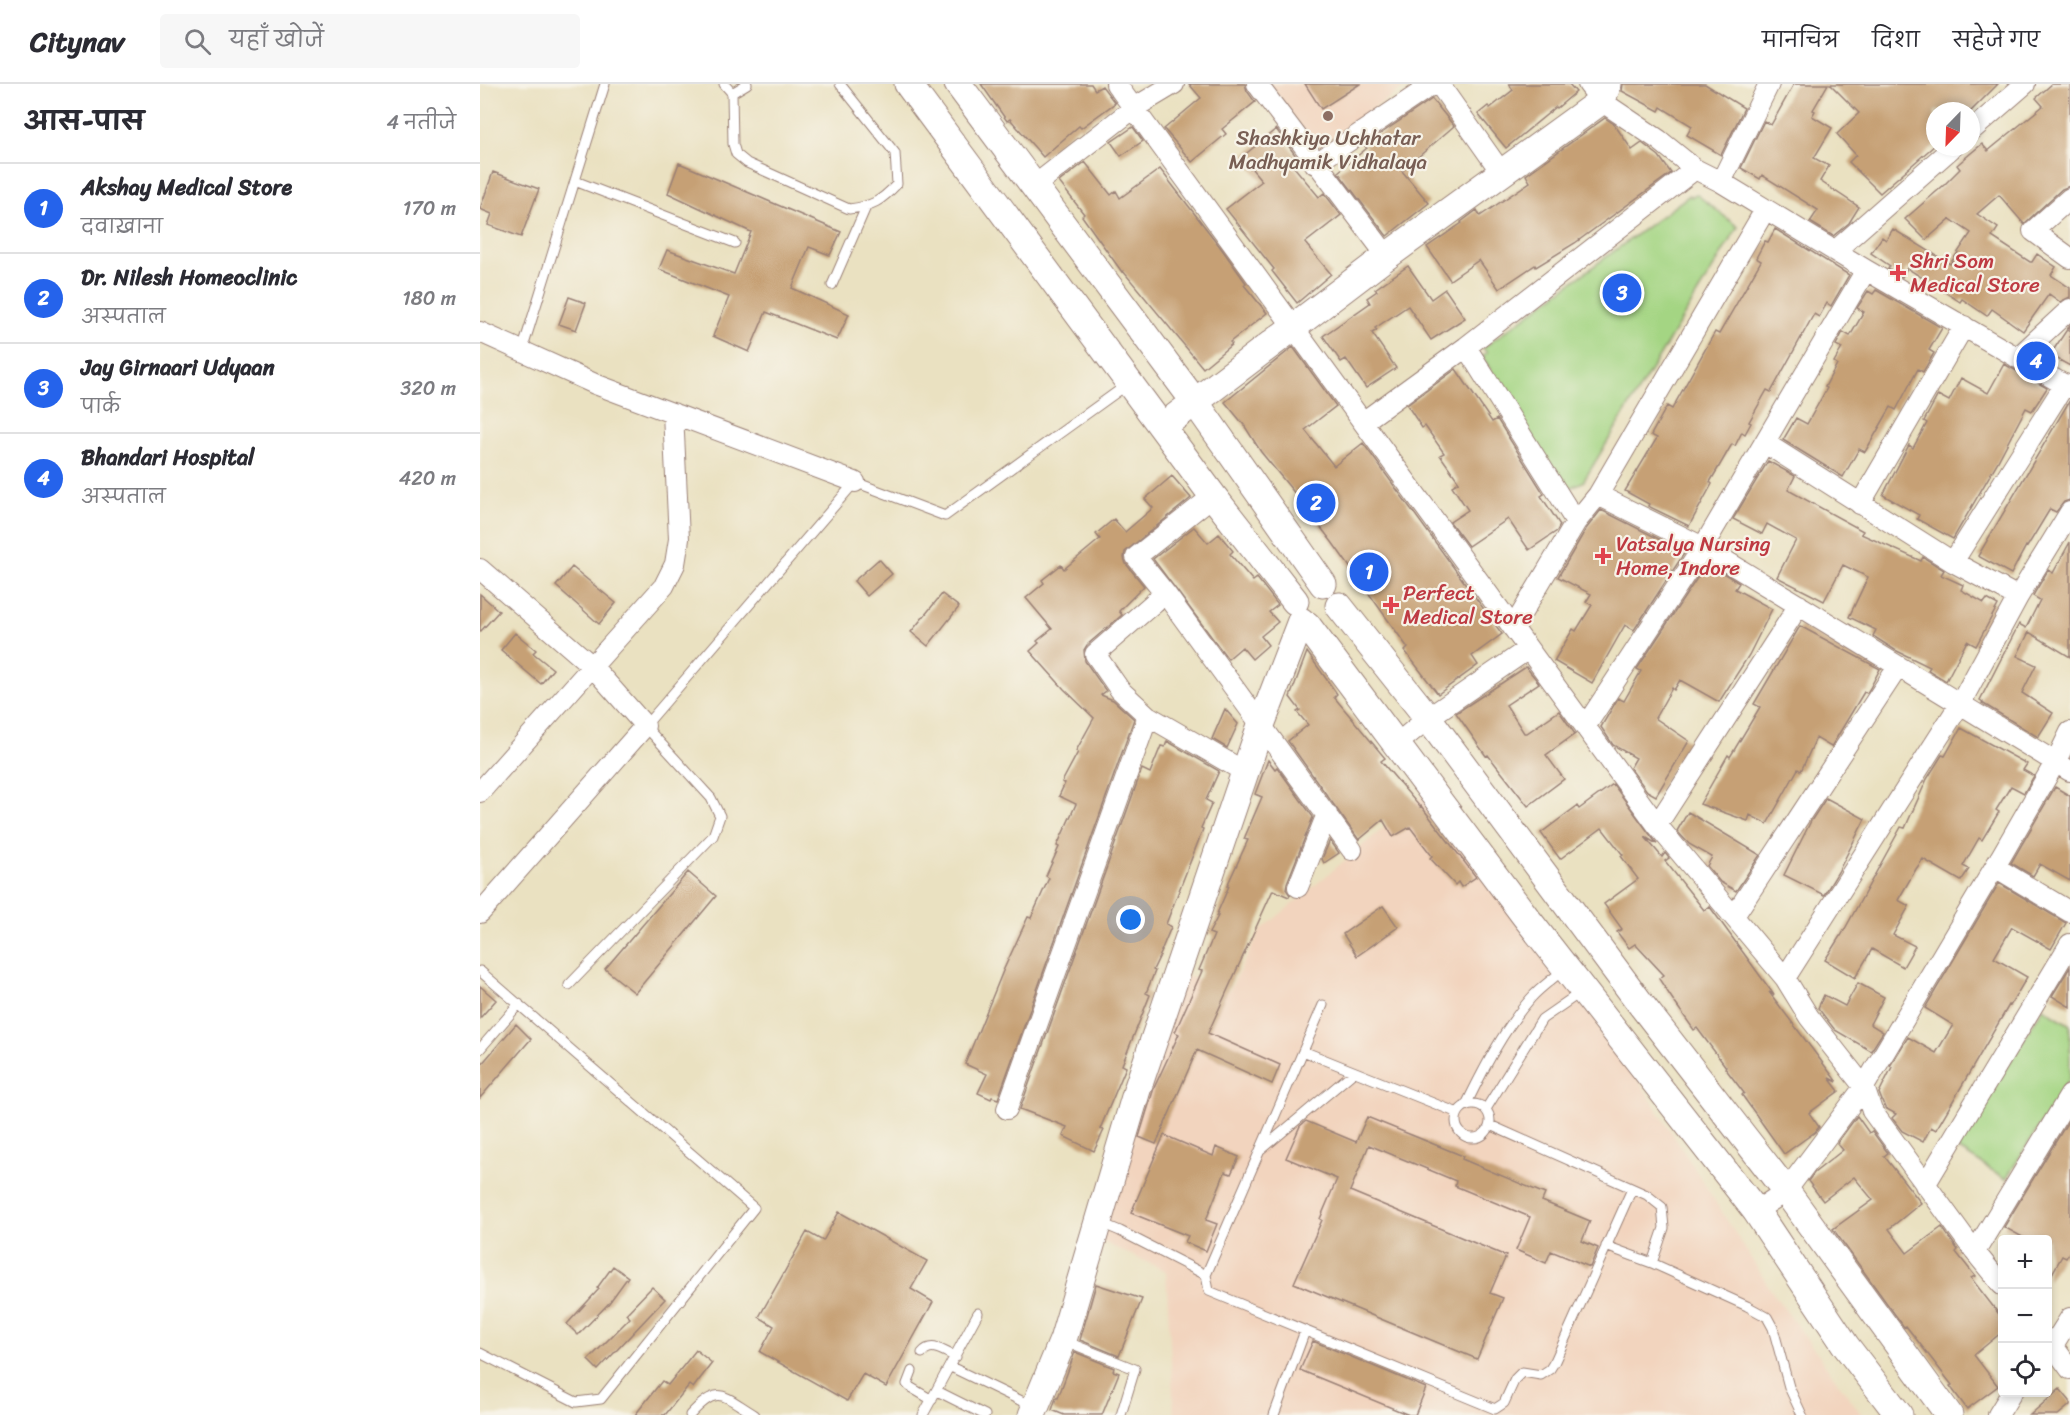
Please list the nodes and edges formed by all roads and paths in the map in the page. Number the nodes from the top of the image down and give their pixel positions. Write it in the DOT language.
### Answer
graph roads {
  1 [pos="605,84"];
  2 [pos="724,84"];
  3 [pos="747,84"];
  4 [pos="840,84"];
  5 [pos="908,84"];
  6 [pos="958,84"];
  7 [pos="1116,84"];
  8 [pos="1174,84"];
  9 [pos="1257,84"];
  10 [pos="1433,84"];
  11 [pos="1439,84"];
  12 [pos="1769,84"];
  13 [pos="2025,84"];
  14 [pos="1599,90"];
  15 [pos="732,93"];
  16 [pos="1134,108"];
  17 [pos="1980,123"];
  18 [pos="1943,156"];
  19 [pos="1315,164"];
  20 [pos="1695,169"];
  21 [pos="1501,171"];
  22 [pos="575,181"];
  23 [pos="1720,182"];
  24 [pos="1034,186"];
  25 [pos="2070,198"];
  26 [pos="866,207"];
  27 [pos="1765,210"];
  28 [pos="735,243"];
  29 [pos="1836,250"];
  30 [pos="1387,256"];
  31 [pos="2070,258"];
  32 [pos="1866,270"];
  33 [pos="832,285"];
  34 [pos="2070,309"];
  35 [pos="1964,326"];
  36 [pos="1294,327"];
  37 [pos="480,332"];
  38 [pos="1466,346"];
  39 [pos="522,351"];
  40 [pos="2017,358"];
  41 [pos="1130,382"];
  42 [pos="2067,386"];
  43 [pos="1195,402"];
  44 [pos="674,413"];
  45 [pos="1363,422"];
  46 [pos="1162,427"];
  47 [pos="1765,442"];
  48 [pos="855,482"];
  49 [pos="1598,495"];
  50 [pos="1213,496"];
  51 [pos="1860,504"];
  52 [pos="2070,512"];
  53 [pos="1576,522"];
  54 [pos="1703,547"];
  55 [pos="1953,562"];
  56 [pos="480,569"];
  57 [pos="1323,584"];
  58 [pos="1165,593"];
  59 [pos="2018,597"];
  60 [pos="1799,605"];
  61 [pos="1339,606"];
  62 [pos="1301,616"];
  63 [pos="1513,628"];
  64 [pos="1528,649"];
  65 [pos="592,666"];
  66 [pos="1898,667"];
  67 [pos="1960,704"];
  68 [pos="1148,716"];
  69 [pos="1428,718"];
  70 [pos="1261,725"];
  71 [pos="645,726"];
  72 [pos="1585,727"];
  73 [pos="2070,732"];
  74 [pos="1397,744"];
  75 [pos="2063,766"];
  76 [pos="1245,772"];
  77 [pos="480,792"];
  78 [pos="1326,814"];
  79 [pos="1657,825"];
  80 [pos="1352,850"];
  81 [pos="1995,867"];
  82 [pos="1298,887"];
  83 [pos="2070,912"];
  84 [pos="480,913"];
  85 [pos="1734,916"];
  86 [pos="2070,944"];
  87 [pos="1566,968"];
  88 [pos="480,971"];
  89 [pos="1785,978"];
  90 [pos="569,985"];
  91 [pos="1583,990"];
  92 [pos="519,1004"];
  93 [pos="1323,1005"];
  94 [pos="480,1048"];
  95 [pos="1303,1051"];
  96 [pos="1354,1072"];
  97 [pos="1864,1087"];
  98 [pos="2070,1095"];
  99 [pos="1466,1105"];
  100 [pos="1007,1109"];
  101 [pos="1486,1109"];
  102 [pos="1458,1113"];
  103 [pos="1490,1125"];
  104 [pos="1259,1151"];
  105 [pos="1925,1185"];
  106 [pos="1632,1189"];
  107 [pos="1786,1191"];
  108 [pos="1756,1211"];
  109 [pos="1099,1222"];
  110 [pos="1606,1246"];
  111 [pos="1975,1252"];
  112 [pos="1652,1263"];
  113 [pos="1206,1275"];
  114 [pos="1998,1280"];
  115 [pos="978,1314"];
  116 [pos="2070,1318"];
  117 [pos="1305,1331"];
  118 [pos="1063,1340"];
  119 [pos="2052,1343"];
  120 [pos="2052,1348"];
  121 [pos="480,1353"];
  122 [pos="922,1353"];
  123 [pos="956,1357"];
  124 [pos="951,1367"];
  125 [pos="2070,1369"];
  126 [pos="912,1371"];
  127 [pos="934,1395"];
  128 [pos="2009,1397"];
  129 [pos="1504,1403"];
  130 [pos="1033,1411"];
  131 [pos="690,1415"];
  132 [pos="755,1415"];
  133 [pos="923,1415"];
  134 [pos="985,1415"];
  135 [pos="1120,1415"];
  136 [pos="1274,1415"];
  137 [pos="1500,1415"];
  138 [pos="1802,1415"];
  139 [pos="1899,1415"];
  140 [pos="1949,1415"];
  141 [pos="1998,1415"];
  1 -- 22 [label="lane"];
  2 -- 15 [label="lane"];
  3 -- 15 [label="lane"];
  4 -- 26 [label="lane"];
  5 -- 41 [label="street"];
  6 -- 24 [label="street"];
  7 -- 16 [label="street"];
  8 -- 16 [label="street"];
  9 -- 19 [label="street"];
  10 -- 19 [label="street"];
  11 -- 21 [label="street"];
  12 -- 23 [label="street"];
  13 -- 17 [label="street"];
  14 -- 20 [label="street"];
  14 -- 21 [label="street"];
  15 -- 26 [label="lane"];
  16 -- 24 [label="street"];
  16 -- 36 [label="street"];
  18 -- 29 [label="street"];
  19 -- 30 [label="street"];
  20 -- 23 [label="street"];
  20 -- 38 [label="street"];
  21 -- 30 [label="street"];
  22 -- 28 [label="lane"];
  22 -- 39 [label="lane"];
  23 -- 27 [label="street"];
  24 -- 43 [label="street"];
  25 -- 31 [label="street"];
  26 -- 33 [label="lane"];
  27 -- 29 [label="street"];
  27 -- 49 [label="street"];
  29 -- 32 [label="street"];
  30 -- 36 [label="street"];
  32 -- 35 [label="street"];
  32 -- 47 [label="street"];
  34 -- 40 [label="street"];
  35 -- 40 [label="street"];
  35 -- 51 [label="street"];
  36 -- 43 [label="street"];
  36 -- 45 [label="street"];
  37 -- 39 [label="street"];
  38 -- 45 [label="street"];
  38 -- 53 [label="street"];
  39 -- 44 [label="street"];
  40 -- 42 [label="street"];
  41 -- 46 [label="street"];
  41 -- 48 [label="lane"];
  42 -- 55 [label="street"];
  43 -- 46 [label="street"];
  43 -- 57 [label="street"];
  44 -- 48 [label="street"];
  44 -- 65 [label="street"];
  45 -- 63 [label="street"];
  46 -- 50 [label="street"];
  47 -- 51 [label="street"];
  47 -- 54 [label="street"];
  48 -- 71 [label="lane"];
  49 -- 53 [label="street"];
  49 -- 54 [label="street"];
  50 -- 58 [label="street"];
  50 -- 62 [label="street"];
  51 -- 55 [label="street"];
  52 -- 59 [label="street"];
  53 -- 63 [label="street"];
  54 -- 60 [label="street"];
  54 -- 72 [label="street"];
  55 -- 59 [label="street"];
  56 -- 65 [label="street"];
  57 -- 61 [label="street"];
  57 -- 62 [label="street"];
  58 -- 68 [label="street"];
  58 -- 70 [label="street"];
  59 -- 67 [label="street"];
  60 -- 66 [label="street"];
  60 -- 79 [label="street"];
  61 -- 62 [label="street"];
  61 -- 69 [label="street"];
  62 -- 70 [label="street"];
  62 -- 74 [label="street"];
  63 -- 64 [label="street"];
  64 -- 69 [label="street"];
  64 -- 72 [label="street"];
  65 -- 71 [label="street"];
  65 -- 77 [label="street"];
  66 -- 67 [label="street"];
  66 -- 85 [label="street"];
  67 -- 75 [label="street"];
  67 -- 89 [label="street"];
  68 -- 76 [label="street"];
  68 -- 100 [label="street"];
  69 -- 74 [label="street"];
  69 -- 107 [label="street"];
  70 -- 76 [label="street"];
  70 -- 78 [label="street"];
  71 -- 84 [label="street"];
  71 -- 90 [label="lane"];
  72 -- 79 [label="street"];
  73 -- 75 [label="street"];
  74 -- 87 [label="street"];
  75 -- 81 [label="street"];
  76 -- 109 [label="street"];
  78 -- 80 [label="street"];
  78 -- 82 [label="street"];
  79 -- 85 [label="street"];
  81 -- 83 [label="street"];
  81 -- 97 [label="street"];
  85 -- 89 [label="street"];
  86 -- 105 [label="street"];
  87 -- 91 [label="street"];
  87 -- 99 [label="lane"];
  88 -- 92 [label="lane"];
  89 -- 97 [label="street"];
  91 -- 101 [label="lane"];
  91 -- 108 [label="street"];
  92 -- 94 [label="lane"];
  92 -- 121 [label="lane"];
  93 -- 95 [label="lane"];
  95 -- 96 [label="lane"];
  95 -- 104 [label="lane"];
  96 -- 102 [label="lane"];
  96 -- 104 [label="lane"];
  97 -- 105 [label="street"];
  97 -- 107 [label="street"];
  98 -- 111 [label="street"];
  99 -- 101 [label="lane"];
  99 -- 102 [label="lane"];
  101 -- 103 [label="lane"];
  102 -- 103 [label="lane"];
  103 -- 106 [label="lane"];
  104 -- 113 [label="lane"];
  105 -- 111 [label="street"];
  106 -- 110 [label="lane"];
  106 -- 112 [label="lane"];
  107 -- 108 [label="street"];
  107 -- 140 [label="street"];
  108 -- 139 [label="street"];
  109 -- 113 [label="lane"];
  109 -- 118 [label="street"];
  110 -- 112 [label="lane"];
  110 -- 129 [label="lane"];
  111 -- 114 [label="street"];
  112 -- 138 [label="lane"];
  113 -- 117 [label="lane"];
  115 -- 123 [label="lane"];
  116 -- 119 [label="street"];
  117 -- 129 [label="lane"];
  117 -- 136 [label="lane"];
  118 -- 130 [label="street"];
  118 -- 135 [label="lane"];
  120 -- 125 [label="street"];
  122 -- 123 [label="lane"];
  123 -- 124 [label="lane"];
  124 -- 127 [label="lane"];
  124 -- 130 [label="lane"];
  126 -- 127 [label="lane"];
  127 -- 133 [label="lane"];
  127 -- 134 [label="lane"];
  128 -- 141 [label="street"];
  129 -- 137 [label="lane"];
  131 -- 132 [label="lane"];
}
